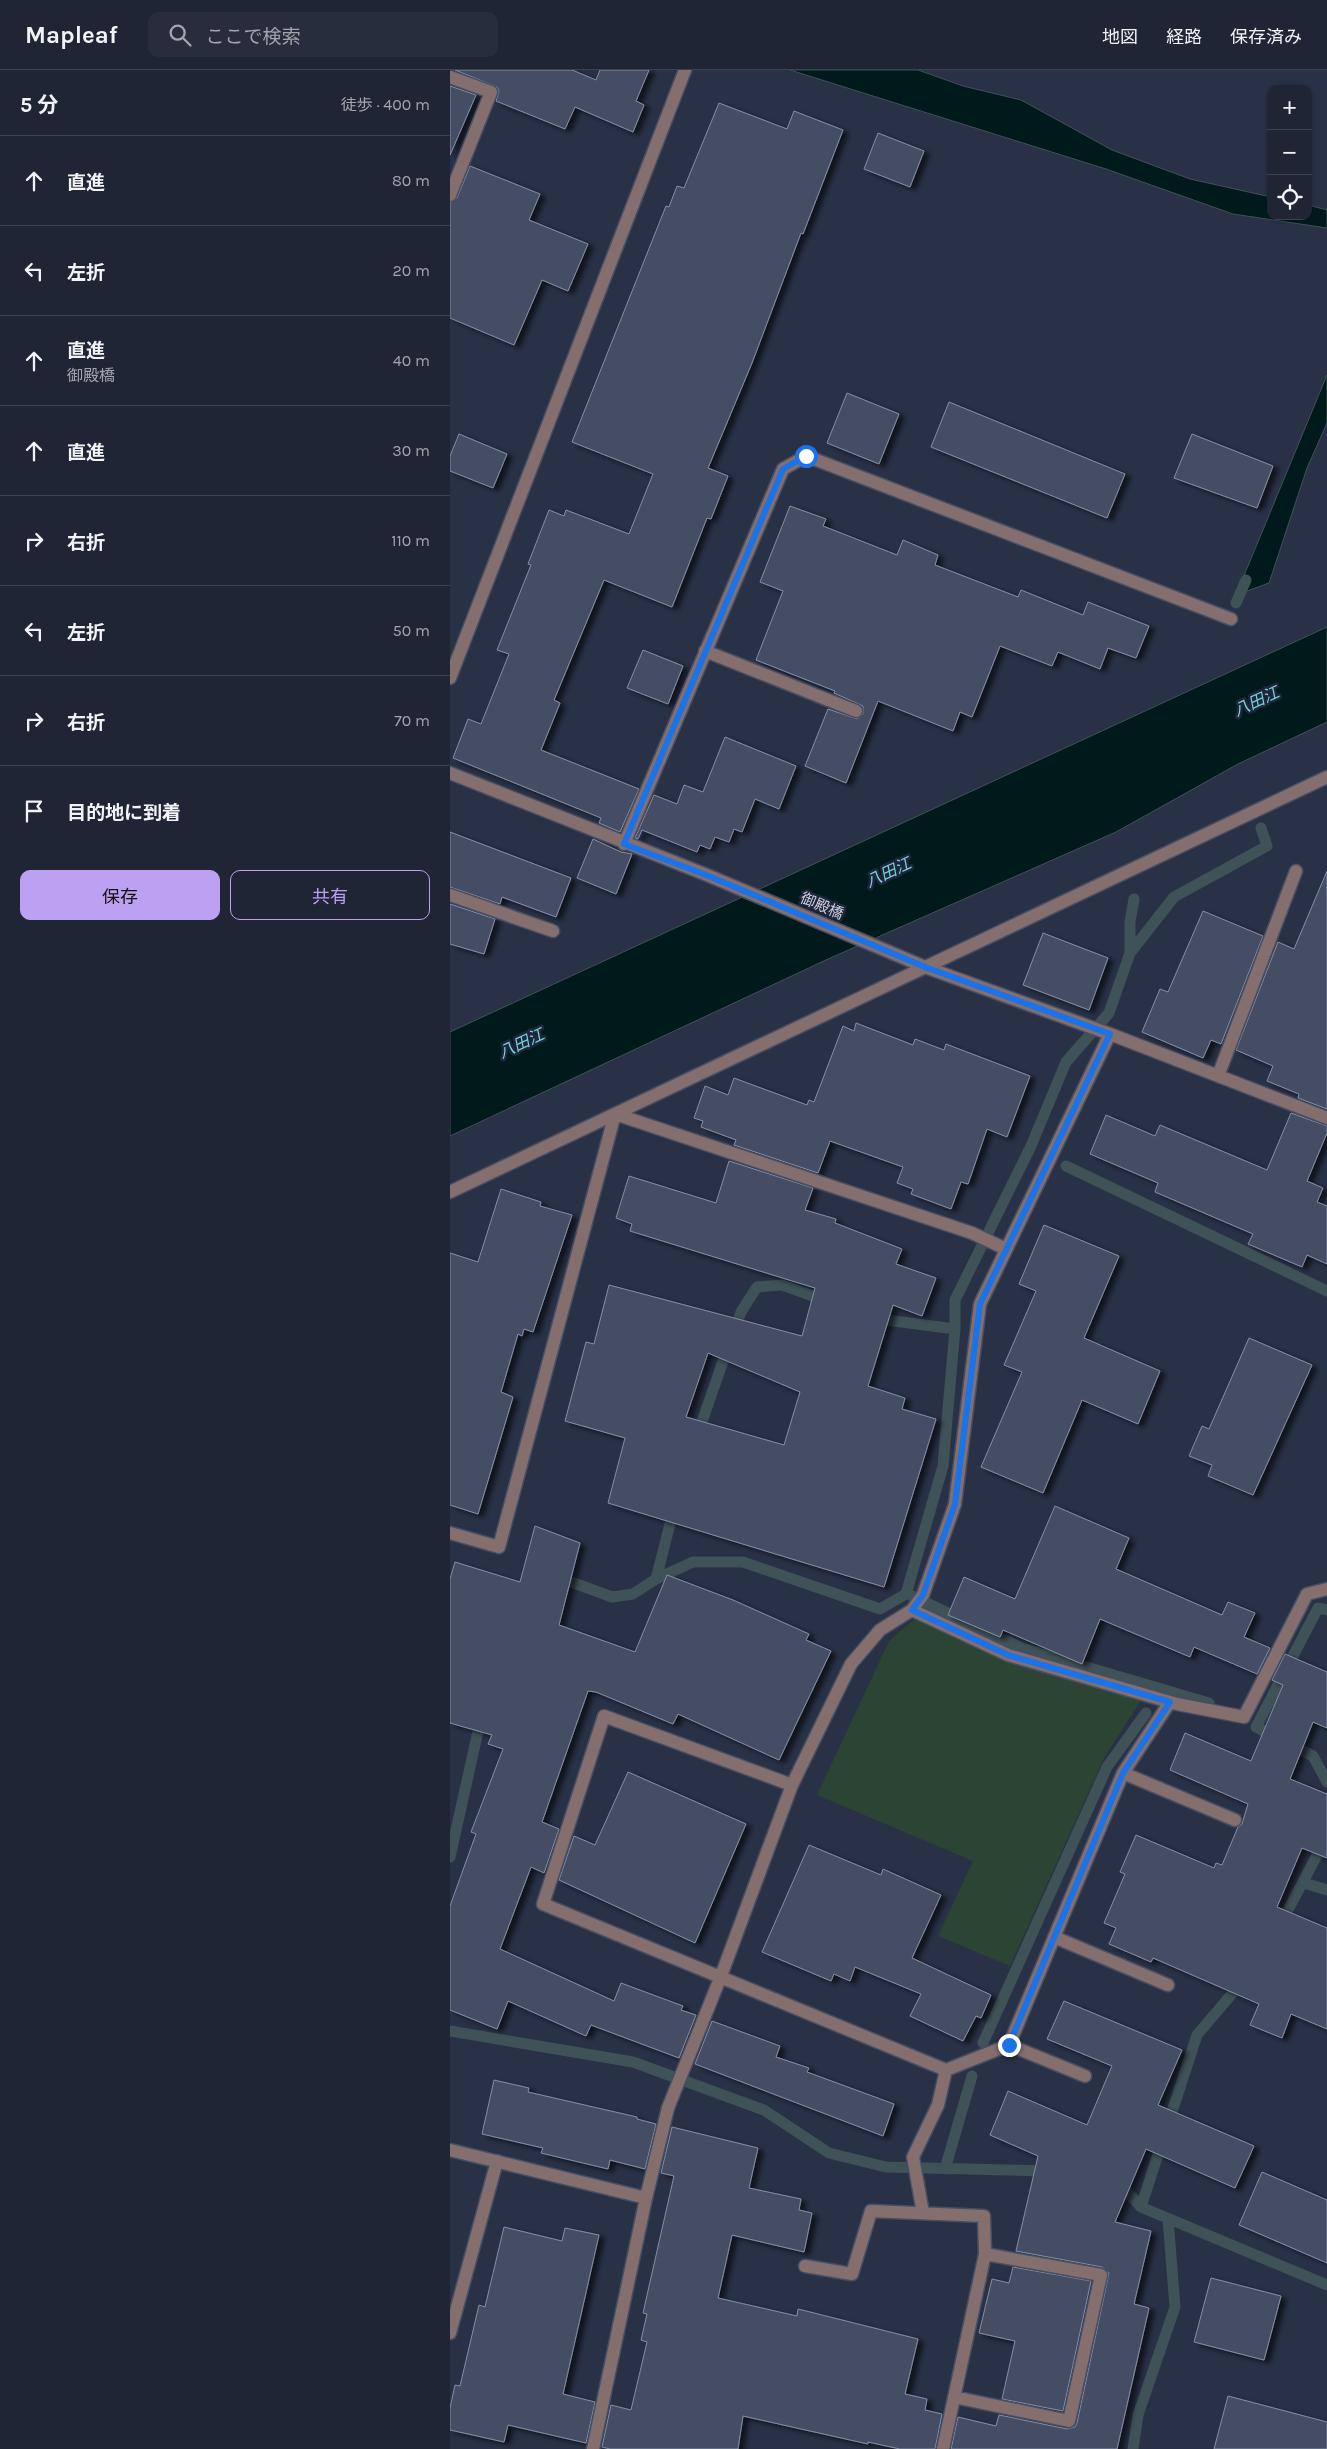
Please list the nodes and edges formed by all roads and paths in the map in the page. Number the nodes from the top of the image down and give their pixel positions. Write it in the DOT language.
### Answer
graph roads {
  1 [pos="685,70"];
  2 [pos="450,77"];
  3 [pos="450,195"];
  4 [pos="1232,618"];
  5 [pos="705,651"];
  6 [pos="450,678"];
  7 [pos="856,710"];
  8 [pos="450,773"];
  9 [pos="1327,777"];
  10 [pos="624,844"];
  11 [pos="1296,871"];
  12 [pos="450,895"];
  13 [pos="553,932"];
  14 [pos="925,967"];
  15 [pos="1110,1034"];
  16 [pos="1218,1076"];
  17 [pos="615,1114"];
  18 [pos="1327,1118"];
  19 [pos="450,1192"];
  20 [pos="1000,1247"];
  21 [pos="450,1533"];
  22 [pos="1327,1590"];
  23 [pos="912,1610"];
  24 [pos="1170,1702"];
  25 [pos="1123,1773"];
  26 [pos="792,1785"];
  27 [pos="1235,1820"];
  28 [pos="1054,1937"];
  29 [pos="721,1976"];
  30 [pos="1168,1985"];
  31 [pos="1009,2045"];
  32 [pos="946,2070"];
  33 [pos="1085,2076"];
  34 [pos="450,2150"];
  35 [pos="497,2161"];
  36 [pos="646,2198"];
  37 [pos="923,2213"];
  38 [pos="986,2254"];
  39 [pos="805,2266"];
  40 [pos="450,2333"];
  41 [pos="954,2397"];
  42 [pos="593,2449"];
  43 [pos="943,2449"];
  1 -- 6 [label="street"];
  2 -- 3 [label="street"];
  4 -- 5 [label="street"];
  5 -- 7 [label="street"];
  5 -- 10 [label="street"];
  8 -- 10 [label="street, 御殿橋"];
  9 -- 14 [label="street"];
  10 -- 14 [label="street, 御殿橋"];
  11 -- 16 [label="street"];
  12 -- 13 [label="street"];
  14 -- 15 [label="street, 御殿橋"];
  14 -- 17 [label="street"];
  15 -- 16 [label="street, 御殿橋"];
  15 -- 20 [label="street"];
  16 -- 18 [label="street, 御殿橋"];
  17 -- 19 [label="street"];
  17 -- 20 [label="street"];
  17 -- 21 [label="street"];
  20 -- 23 [label="street"];
  22 -- 24 [label="street"];
  23 -- 24 [label="street"];
  23 -- 26 [label="street"];
  24 -- 25 [label="street"];
  25 -- 27 [label="street"];
  25 -- 28 [label="street"];
  26 -- 29 [label="street"];
  26 -- 29 [label="street"];
  28 -- 30 [label="street"];
  28 -- 31 [label="street"];
  29 -- 32 [label="street"];
  29 -- 36 [label="street"];
  31 -- 32 [label="street"];
  31 -- 33 [label="street"];
  32 -- 37 [label="street"];
  34 -- 35 [label="street"];
  35 -- 36 [label="street"];
  35 -- 40 [label="street"];
  36 -- 42 [label="street"];
  37 -- 38 [label="street"];
  37 -- 39 [label="street"];
  38 -- 41 [label="street"];
  38 -- 41 [label="street"];
  41 -- 43 [label="street"];
}
